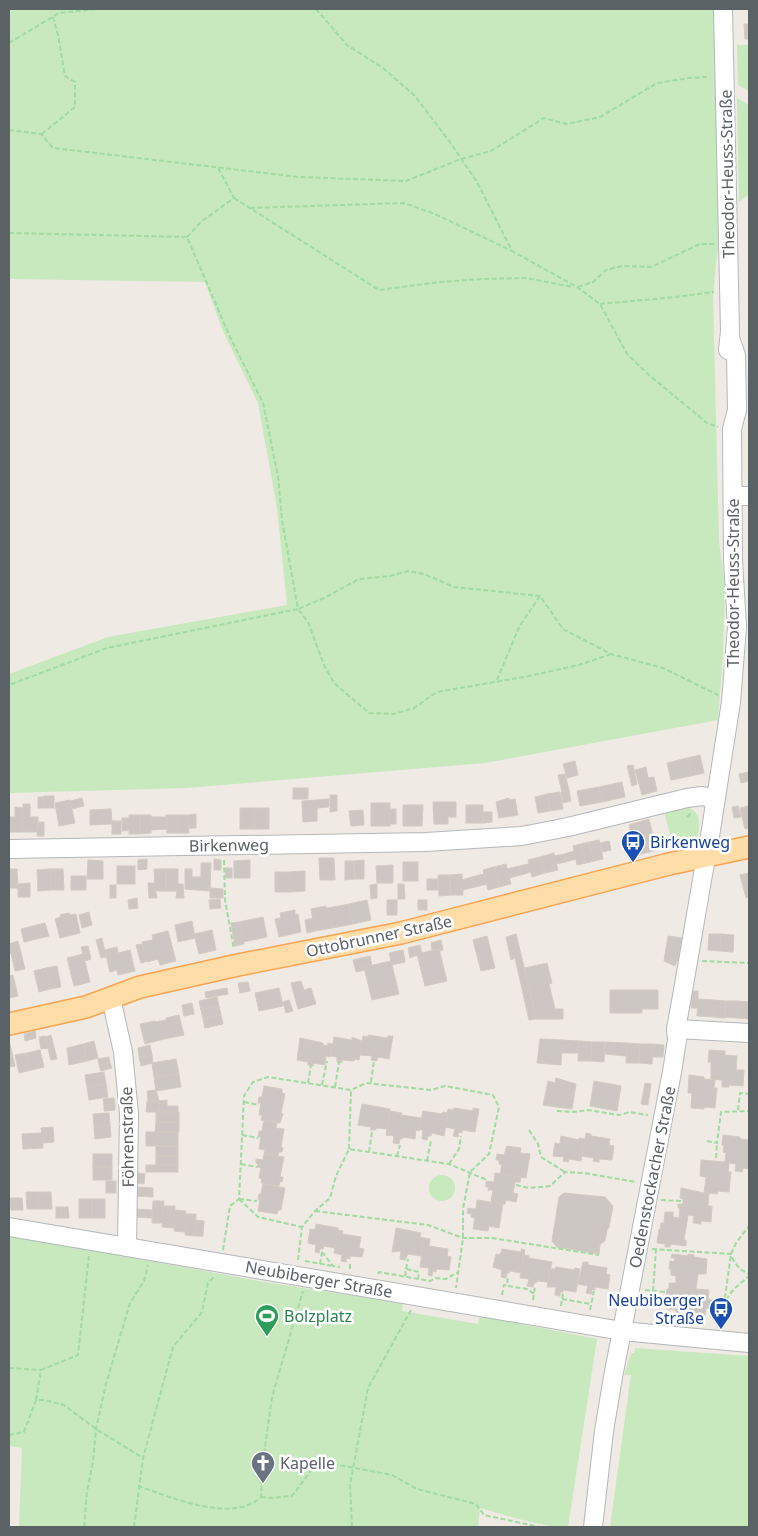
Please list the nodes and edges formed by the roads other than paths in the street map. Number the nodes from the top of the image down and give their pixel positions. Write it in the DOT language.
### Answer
graph roads {
  1 [pos="723,9"];
  2 [pos="741,496"];
  3 [pos="715,799"];
  4 [pos="749,847"];
  5 [pos="9,849"];
  6 [pos="705,856"];
  7 [pos="110,998"];
  8 [pos="9,1024"];
  9 [pos="676,1029"];
  10 [pos="749,1034"];
  11 [pos="9,1226"];
  12 [pos="127,1247"];
  13 [pos="622,1331"];
  14 [pos="749,1343"];
  15 [pos="592,1527"];
  1 -- 2 [label="street, Theodor-Heuss-Straße"];
  2 -- 3 [label="street, Theodor-Heuss-Straße"];
  3 -- 5 [label="street, Birkenweg"];
  3 -- 6 [label="street, Theodor-Heuss-Straße"];
  4 -- 6 [label="main road, Ottobrunner Straße"];
  6 -- 7 [label="main road, Ottobrunner Straße"];
  6 -- 9 [label="street, Oedenstockacher Straße"];
  7 -- 8 [label="main road, Ottobrunner Straße"];
  7 -- 12 [label="street, Föhrenstraße"];
  9 -- 10 [label="street"];
  9 -- 13 [label="street, Oedenstockacher Straße"];
  11 -- 12 [label="street, Neubiberger Straße"];
  12 -- 13 [label="street, Neubiberger Straße"];
  13 -- 14 [label="street, Neubiberger Straße"];
  13 -- 15 [label="street, Oedenstockacher Straße"];
}
